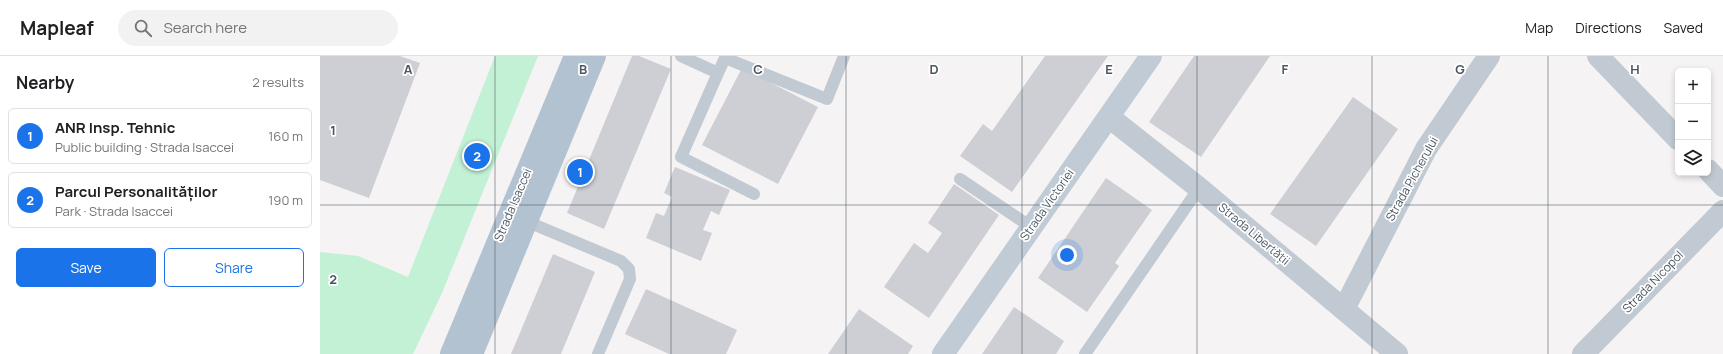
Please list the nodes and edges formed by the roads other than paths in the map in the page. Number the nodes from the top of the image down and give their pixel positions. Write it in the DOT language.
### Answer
graph roads {
  1 [pos="575,56"];
  2 [pos="595,56"];
  3 [pos="681,56"];
  4 [pos="844,56"];
  5 [pos="1151,56"];
  6 [pos="1489,56"];
  7 [pos="1598,56"];
  8 [pos="718,73"];
  9 [pos="1109,117"];
  10 [pos="1675,136"];
  11 [pos="1711,173"];
  12 [pos="960,179"];
  13 [pos="1723,186"];
  14 [pos="1199,188"];
  15 [pos="754,194"];
  16 [pos="1723,211"];
  17 [pos="528,222"];
  18 [pos="1031,227"];
  19 [pos="1344,308"];
  20 [pos="451,354"];
  21 [pos="472,354"];
  22 [pos="598,354"];
  23 [pos="943,354"];
  24 [pos="1085,354"];
  25 [pos="1397,354"];
  26 [pos="1583,354"];
  1 -- 20 [label="main road, Strada Isaccei"];
  2 -- 17 [label="main road, Strada Isaccei"];
  3 -- 8 [label="lane"];
  4 -- 8 [label="lane"];
  5 -- 9 [label="street, Strada Victoriei"];
  6 -- 19 [label="street, Strada Picherului"];
  7 -- 10 [label="street"];
  8 -- 15 [label="lane"];
  9 -- 14 [label="street, Strada Libertății"];
  9 -- 18 [label="street, Strada Victoriei"];
  11 -- 13 [label="street"];
  12 -- 18 [label="lane"];
  14 -- 19 [label="street, Strada Libertății"];
  14 -- 24 [label="lane"];
  16 -- 26 [label="street, Strada Nicopol"];
  17 -- 21 [label="main road, Strada Isaccei"];
  17 -- 22 [label="lane"];
  18 -- 23 [label="street, Strada Victoriei"];
  19 -- 25 [label="street, Strada Libertății"];
}
